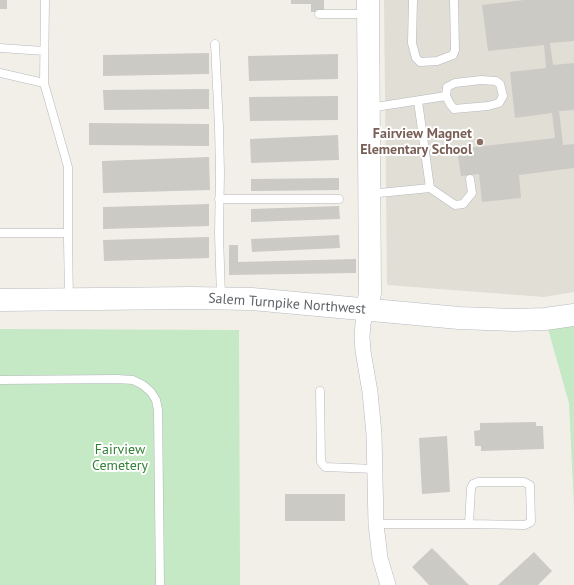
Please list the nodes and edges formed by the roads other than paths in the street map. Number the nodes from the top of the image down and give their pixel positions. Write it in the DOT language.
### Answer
graph roads {
  1 [pos="45,0"];
  2 [pos="413,0"];
  3 [pos="454,0"];
  4 [pos="368,7"];
  5 [pos="319,14"];
  6 [pos="215,44"];
  7 [pos="0,48"];
  8 [pos="44,51"];
  9 [pos="0,73"];
  10 [pos="44,83"];
  11 [pos="446,96"];
  12 [pos="418,101"];
  13 [pos="369,108"];
  14 [pos="470,179"];
  15 [pos="430,188"];
  16 [pos="370,194"];
  17 [pos="219,199"];
  18 [pos="339,199"];
  19 [pos="0,233"];
  20 [pos="68,233"];
  21 [pos="221,298"];
  22 [pos="70,299"];
  23 [pos="0,300"];
  24 [pos="367,310"];
  25 [pos="574,316"];
  26 [pos="0,380"];
  27 [pos="320,390"];
  28 [pos="375,469"];
  29 [pos="376,524"];
  30 [pos="469,524"];
  31 [pos="160,585"];
  32 [pos="388,585"];
  1 -- 8 [label="lane"];
  2 -- 3 [label="lane"];
  4 -- 5 [label="lane"];
  4 -- 13 [label="street"];
  6 -- 17 [label="lane"];
  7 -- 8 [label="lane"];
  8 -- 10 [label="lane"];
  9 -- 10 [label="lane"];
  10 -- 20 [label="lane"];
  11 -- 11 [label="lane"];
  11 -- 12 [label="lane"];
  12 -- 13 [label="lane"];
  12 -- 15 [label="lane"];
  13 -- 16 [label="street"];
  14 -- 15 [label="lane"];
  15 -- 16 [label="lane"];
  16 -- 24 [label="street"];
  17 -- 18 [label="lane"];
  17 -- 21 [label="lane"];
  19 -- 20 [label="lane"];
  20 -- 22 [label="lane"];
  21 -- 22 [label="street, Salem Turnpike Northwest"];
  21 -- 24 [label="street, Salem Turnpike Northwest"];
  22 -- 23 [label="street, Salem Turnpike Northwest"];
  24 -- 25 [label="street, Salem Turnpike Northwest"];
  24 -- 28 [label="street"];
  26 -- 31 [label="lane"];
  27 -- 28 [label="lane"];
  28 -- 29 [label="street"];
  29 -- 30 [label="lane"];
  29 -- 32 [label="street"];
  30 -- 30 [label="lane"];
}
